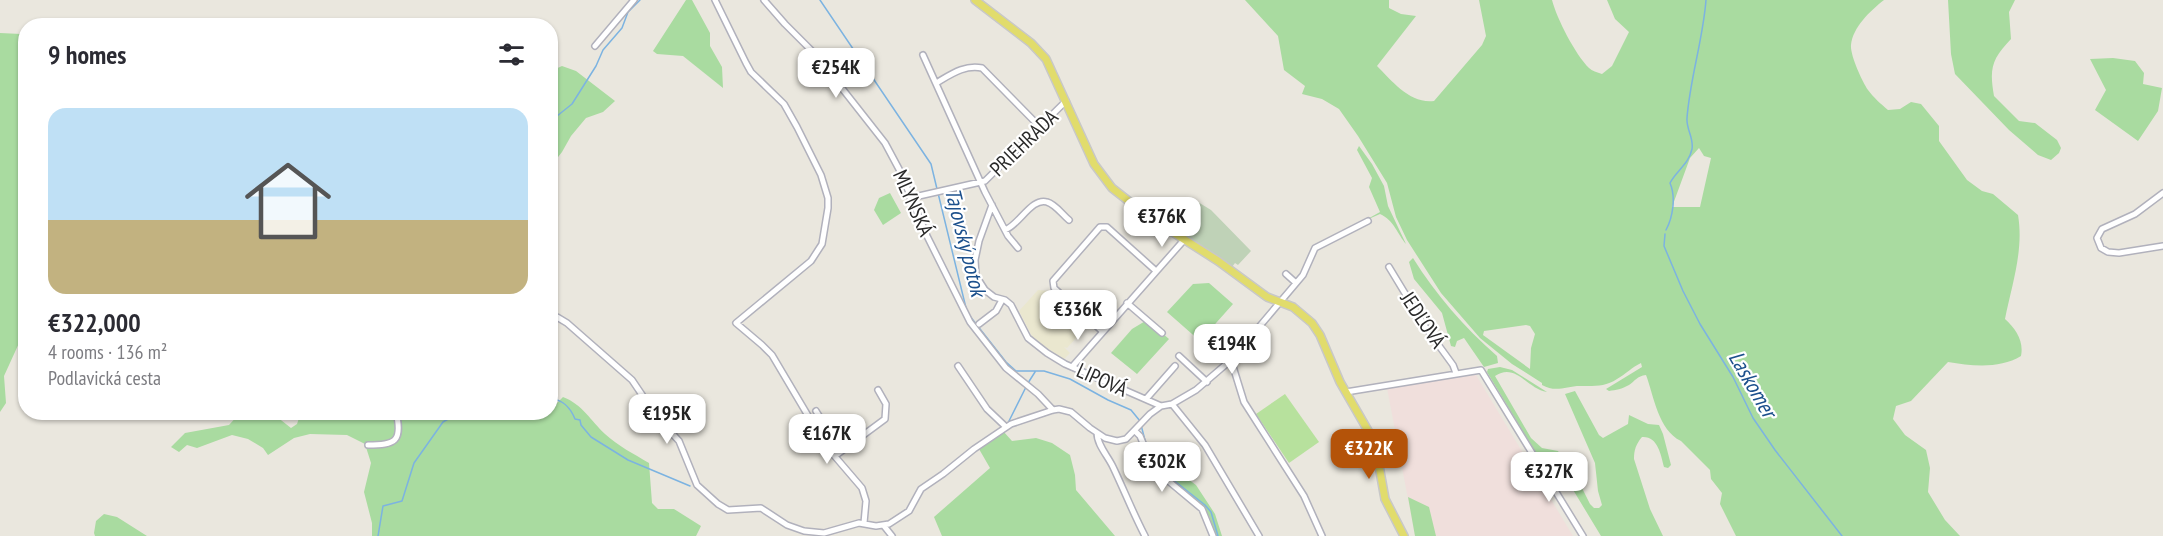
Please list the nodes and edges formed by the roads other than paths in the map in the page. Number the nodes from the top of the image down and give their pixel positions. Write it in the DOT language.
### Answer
graph roads {
  1 [pos="634,0"];
  2 [pos="715,0"];
  3 [pos="764,0"];
  4 [pos="975,0"];
  5 [pos="595,46"];
  6 [pos="923,55"];
  7 [pos="936,83"];
  8 [pos="1066,102"];
  9 [pos="1040,127"];
  10 [pos="981,183"];
  11 [pos="2163,193"];
  12 [pos="910,198"];
  13 [pos="992,205"];
  14 [pos="1069,220"];
  15 [pos="1368,221"];
  16 [pos="1005,230"];
  17 [pos="1184,240"];
  18 [pos="2163,246"];
  19 [pos="1018,248"];
  20 [pos="1389,267"];
  21 [pos="1156,271"];
  22 [pos="1286,274"];
  23 [pos="1296,283"];
  24 [pos="1002,300"];
  25 [pos="1279,302"];
  26 [pos="1127,303"];
  27 [pos="558,318"];
  28 [pos="979,324"];
  29 [pos="1102,331"];
  30 [pos="1162,333"];
  31 [pos="1179,356"];
  32 [pos="1231,360"];
  33 [pos="958,366"];
  34 [pos="1175,366"];
  35 [pos="1072,367"];
  36 [pos="1456,374"];
  37 [pos="1207,382"];
  38 [pos="878,390"];
  39 [pos="1346,392"];
  40 [pos="1146,399"];
  41 [pos="1172,404"];
  42 [pos="1161,406"];
  43 [pos="1053,410"];
  44 [pos="816,411"];
  45 [pos="397,420"];
  46 [pos="1006,427"];
  47 [pos="1137,429"];
  48 [pos="1097,433"];
  49 [pos="368,445"];
  50 [pos="836,455"];
  51 [pos="864,524"];
  52 [pos="884,526"];
  53 [pos="892,536"];
  54 [pos="1145,536"];
  55 [pos="1213,536"];
  56 [pos="1259,536"];
  57 [pos="1322,536"];
  58 [pos="1404,536"];
  59 [pos="1583,536"];
  1 -- 5 [label="street"];
  2 -- 50 [label="street"];
  3 -- 12 [label="street, MLYNSKÁ"];
  4 -- 8 [label="main road"];
  6 -- 7 [label="street"];
  7 -- 9 [label="street"];
  7 -- 10 [label="street"];
  8 -- 9 [label="street, PRIEHRADA"];
  8 -- 17 [label="main road"];
  9 -- 10 [label="street, PRIEHRADA"];
  10 -- 12 [label="street, PRIEHRADA"];
  10 -- 13 [label="street"];
  11 -- 18 [label="street"];
  12 -- 43 [label="street, MLYNSKÁ"];
  13 -- 16 [label="street"];
  13 -- 24 [label="street, LIPOVÁ"];
  14 -- 16 [label="street"];
  15 -- 23 [label="street"];
  16 -- 19 [label="street"];
  17 -- 21 [label="street"];
  17 -- 25 [label="main road"];
  20 -- 36 [label="street, JEDĽOVÁ"];
  21 -- 26 [label="street"];
  21 -- 29 [label="street"];
  22 -- 23 [label="street"];
  23 -- 25 [label="street"];
  24 -- 28 [label="street"];
  24 -- 35 [label="street, LIPOVÁ"];
  25 -- 32 [label="street"];
  25 -- 39 [label="main road"];
  26 -- 29 [label="street"];
  26 -- 30 [label="street"];
  27 -- 51 [label="street"];
  29 -- 35 [label="street"];
  31 -- 37 [label="street"];
  32 -- 37 [label="street"];
  32 -- 57 [label="street"];
  33 -- 46 [label="street"];
  34 -- 40 [label="street"];
  35 -- 40 [label="street, LIPOVÁ"];
  36 -- 39 [label="street, JEDĽOVÁ"];
  36 -- 59 [label="street, JEDĽOVÁ"];
  37 -- 41 [label="street"];
  38 -- 50 [label="street"];
  39 -- 58 [label="main road"];
  40 -- 42 [label="street, LIPOVÁ"];
  41 -- 42 [label="street"];
  41 -- 56 [label="street"];
  42 -- 47 [label="street"];
  43 -- 46 [label="street"];
  43 -- 48 [label="street"];
  44 -- 50 [label="street"];
  45 -- 49 [label="street"];
  46 -- 52 [label="street"];
  47 -- 48 [label="street"];
  47 -- 55 [label="street"];
  48 -- 54 [label="street"];
  50 -- 51 [label="street"];
  51 -- 52 [label="street"];
  52 -- 53 [label="street"];
}
